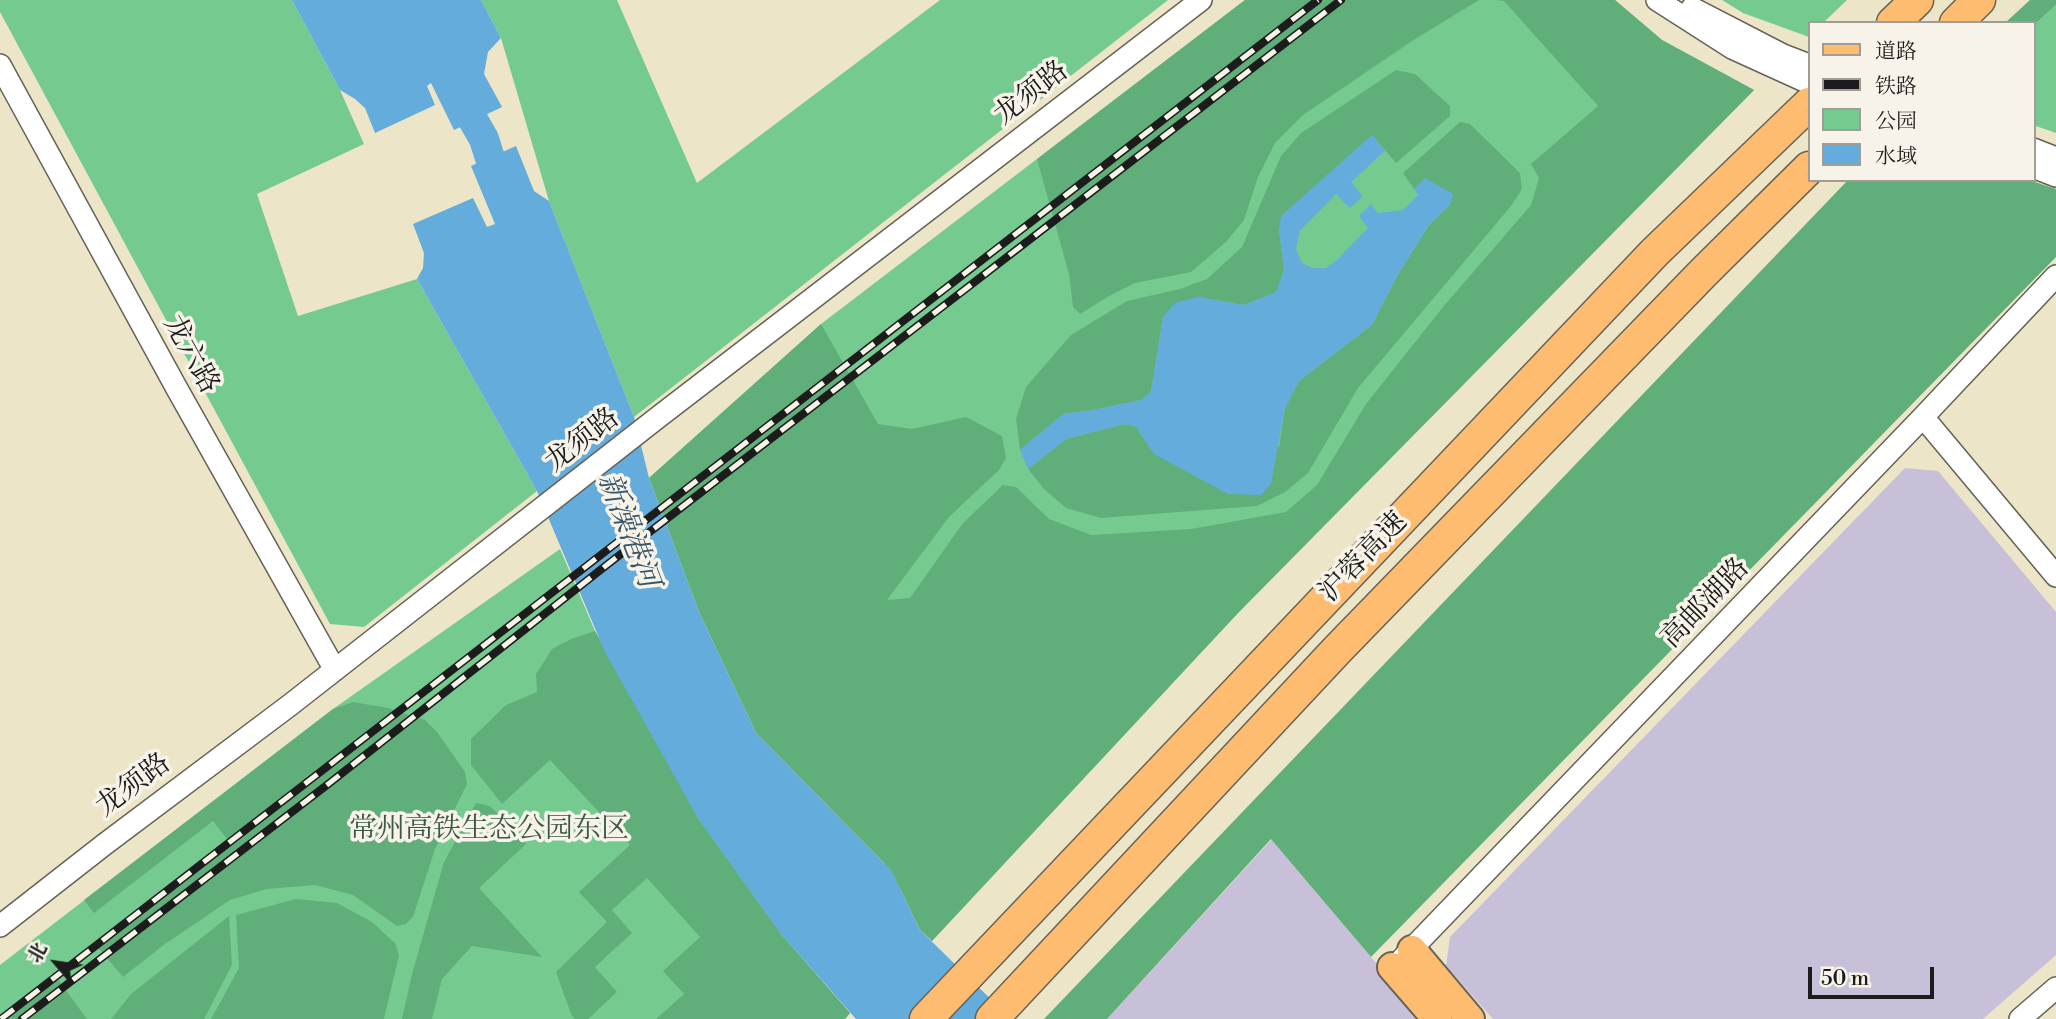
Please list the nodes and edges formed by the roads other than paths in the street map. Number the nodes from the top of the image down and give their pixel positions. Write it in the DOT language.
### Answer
graph roads {
  1 [pos="1201,0"];
  2 [pos="1657,0"];
  3 [pos="1681,0"];
  4 [pos="1917,0"];
  5 [pos="1979,0"];
  6 [pos="1895,21"];
  7 [pos="1958,21"];
  8 [pos="0,65"];
  9 [pos="1808,65"];
  10 [pos="1808,96"];
  11 [pos="1808,98"];
  12 [pos="2035,150"];
  13 [pos="2056,158"];
  14 [pos="2035,168"];
  15 [pos="1808,169"];
  16 [pos="2056,176"];
  17 [pos="2056,276"];
  18 [pos="1923,417"];
  19 [pos="2056,576"];
  20 [pos="335,670"];
  21 [pos="0,926"];
  22 [pos="1402,959"];
  23 [pos="2056,988"];
  24 [pos="926,1019"];
  25 [pos="992,1019"];
  26 [pos="1437,1019"];
  27 [pos="1470,1019"];
  28 [pos="2020,1019"];
  1 -- 20 [label="street, 龙须路"];
  2 -- 10 [label="street"];
  3 -- 9 [label="street"];
  4 -- 6 [label="highway"];
  5 -- 7 [label="highway"];
  8 -- 20 [label="street, 龙六路"];
  11 -- 24 [label="highway, 沪蓉高速"];
  12 -- 13 [label="street"];
  14 -- 16 [label="street"];
  15 -- 25 [label="highway, 沪蓉高速"];
  17 -- 18 [label="street, 高邮湖路"];
  18 -- 19 [label="street"];
  18 -- 22 [label="street, 高邮湖路"];
  20 -- 21 [label="street, 龙须路"];
  22 -- 26 [label="main road"];
  22 -- 27 [label="main road"];
  23 -- 28 [label="street"];
}
